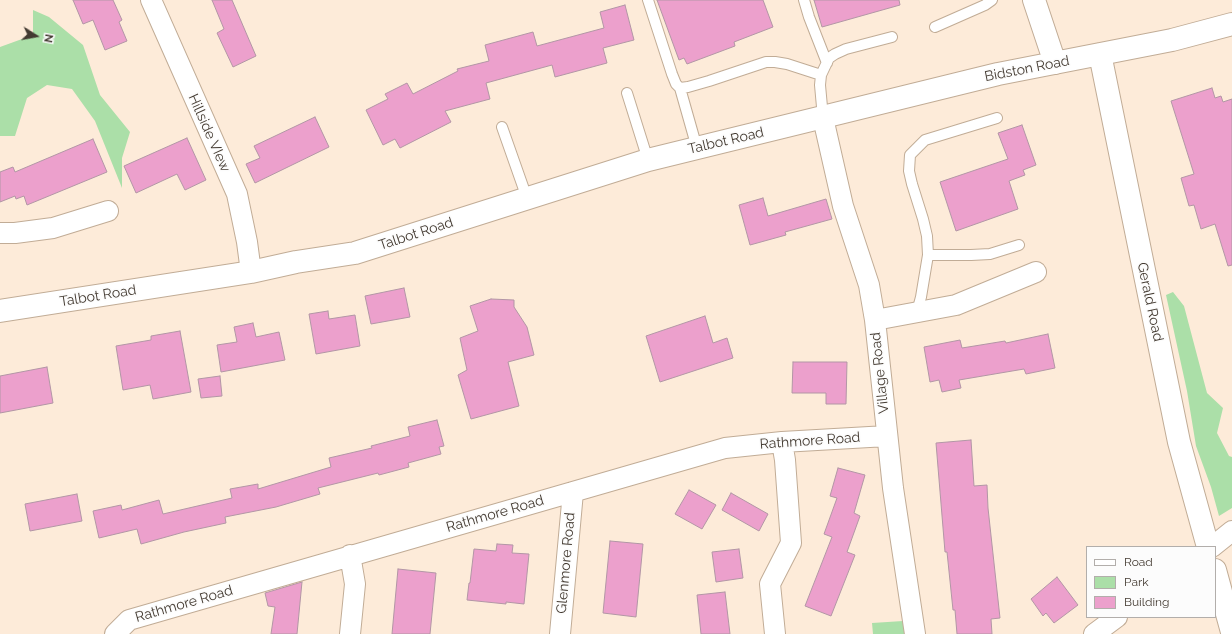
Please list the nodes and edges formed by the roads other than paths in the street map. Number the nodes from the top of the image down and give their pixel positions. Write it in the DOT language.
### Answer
graph roads {
  1 [pos="151,0"];
  2 [pos="648,0"];
  3 [pos="804,0"];
  4 [pos="992,0"];
  5 [pos="1034,0"];
  6 [pos="1232,24"];
  7 [pos="935,27"];
  8 [pos="892,37"];
  9 [pos="1100,54"];
  10 [pos="826,63"];
  11 [pos="1055,63"];
  12 [pos="821,75"];
  13 [pos="680,88"];
  14 [pos="627,93"];
  15 [pos="823,118"];
  16 [pos="997,118"];
  17 [pos="502,127"];
  18 [pos="697,148"];
  19 [pos="648,160"];
  20 [pos="527,198"];
  21 [pos="108,211"];
  22 [pos="0,233"];
  23 [pos="1019,245"];
  24 [pos="928,256"];
  25 [pos="251,272"];
  26 [pos="1036,272"];
  27 [pos="0,311"];
  28 [pos="916,312"];
  29 [pos="875,320"];
  30 [pos="887,436"];
  31 [pos="782,442"];
  32 [pos="573,492"];
  33 [pos="1232,531"];
  34 [pos="1208,546"];
  35 [pos="1213,546"];
  36 [pos="350,555"];
  37 [pos="1216,574"];
  38 [pos="1116,618"];
  39 [pos="1232,632"];
  40 [pos="115,634"];
  41 [pos="350,634"];
  42 [pos="560,634"];
  43 [pos="775,634"];
  44 [pos="915,634"];
  45 [pos="1094,634"];
  1 -- 25 [label="street, Hillside VIew"];
  2 -- 13 [label="lane"];
  3 -- 10 [label="lane"];
  4 -- 7 [label="lane"];
  5 -- 11 [label="main road"];
  6 -- 9 [label="main road, Bidston Road"];
  8 -- 10 [label="lane"];
  9 -- 11 [label="main road, Bidston Road"];
  9 -- 34 [label="main road, Gerald Road"];
  10 -- 12 [label="lane"];
  11 -- 15 [label="main road, Bidston Road"];
  12 -- 13 [label="lane"];
  12 -- 15 [label="lane"];
  13 -- 18 [label="lane"];
  14 -- 19 [label="lane"];
  15 -- 18 [label="main road, Talbot Road"];
  15 -- 29 [label="street, Village Road"];
  16 -- 24 [label="lane"];
  17 -- 20 [label="lane"];
  18 -- 19 [label="main road, Talbot Road"];
  19 -- 20 [label="main road, Talbot Road"];
  20 -- 25 [label="main road, Talbot Road"];
  21 -- 22 [label="street"];
  23 -- 24 [label="lane"];
  24 -- 28 [label="lane"];
  25 -- 27 [label="main road, Talbot Road"];
  26 -- 28 [label="street"];
  28 -- 29 [label="street"];
  29 -- 30 [label="street, Village Road"];
  30 -- 31 [label="street, Rathmore Road"];
  30 -- 44 [label="street, Village Road"];
  31 -- 32 [label="street, Rathmore Road"];
  31 -- 43 [label="street"];
  32 -- 36 [label="street, Rathmore Road"];
  32 -- 42 [label="street, Glenmore Road"];
  33 -- 35 [label="street"];
  36 -- 40 [label="street, Rathmore Road"];
  36 -- 41 [label="street"];
  37 -- 39 [label="main road"];
  38 -- 45 [label="street"];
}
